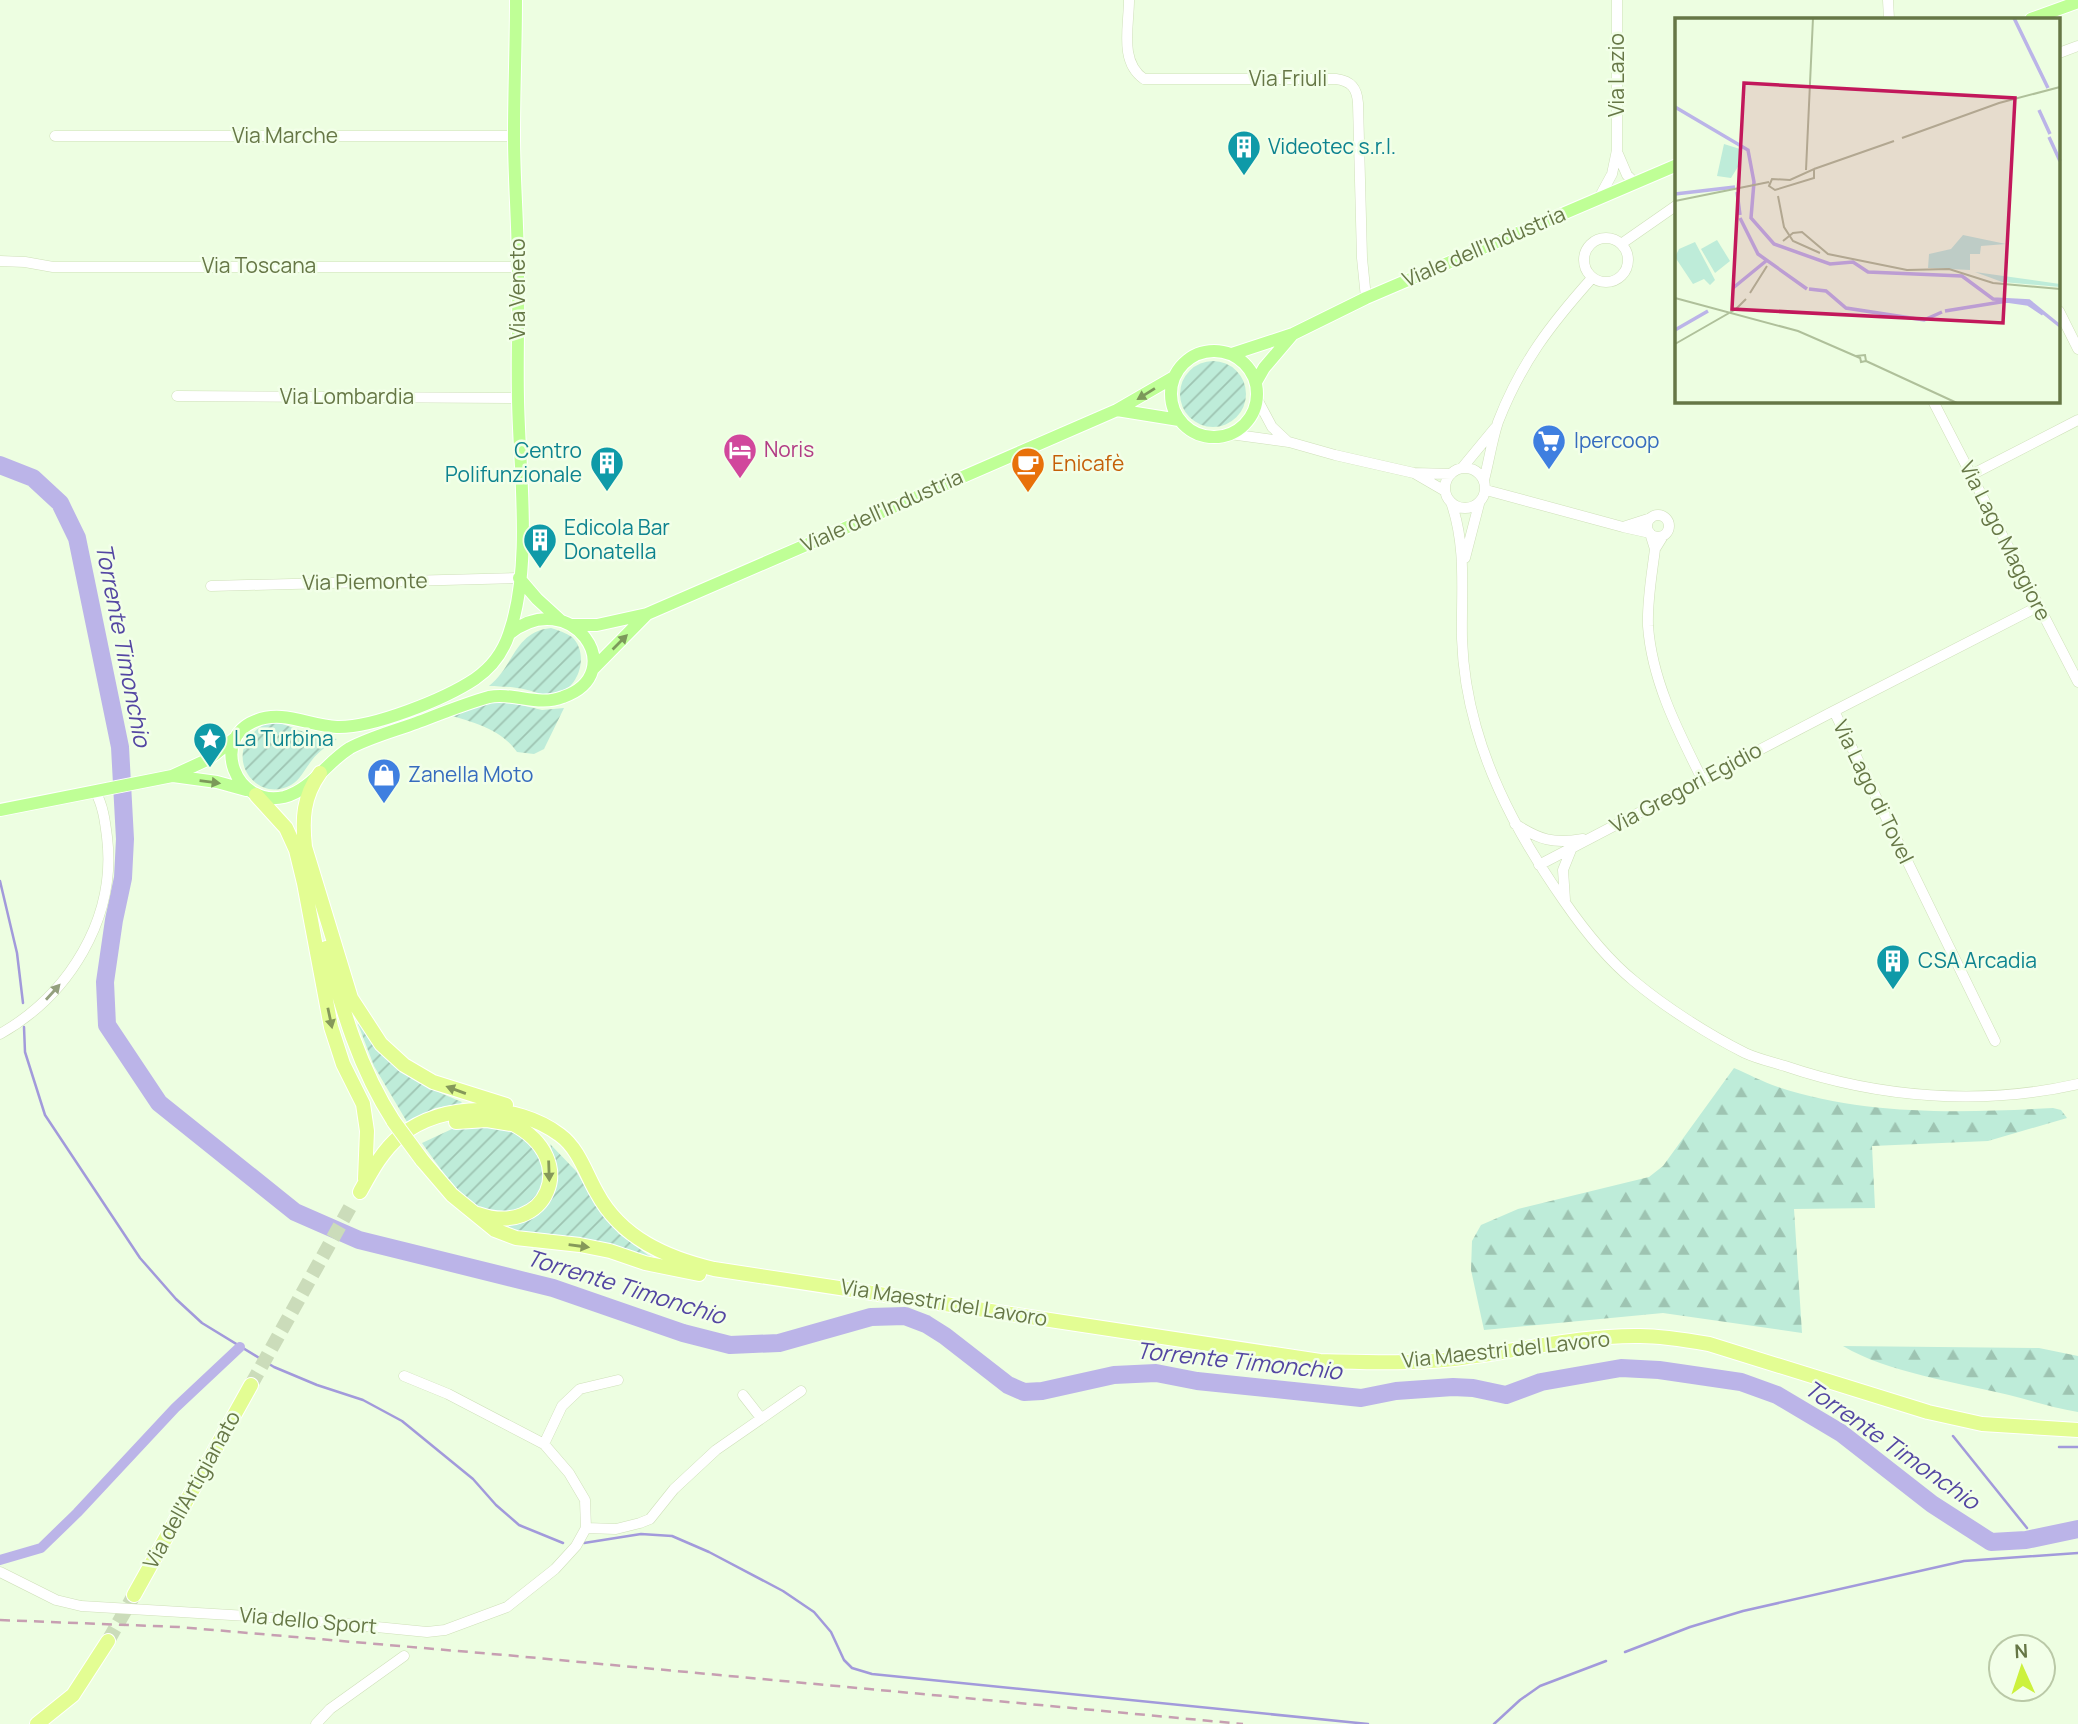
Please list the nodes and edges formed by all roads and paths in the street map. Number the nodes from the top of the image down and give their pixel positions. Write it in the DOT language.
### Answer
graph roads {
  1 [pos="516,0"];
  2 [pos="1129,0"];
  3 [pos="1617,0"];
  4 [pos="1888,0"];
  5 [pos="2078,2"];
  6 [pos="1889,18"];
  7 [pos="2034,18"];
  8 [pos="2078,46"];
  9 [pos="2060,53"];
  10 [pos="55,136"];
  11 [pos="514,136"];
  12 [pos="1617,150"];
  13 [pos="1675,166"];
  14 [pos="1635,183"];
  15 [pos="1599,198"];
  16 [pos="1675,206"];
  17 [pos="1621,244"];
  18 [pos="0,261"];
  19 [pos="518,267"];
  20 [pos="1592,278"];
  21 [pos="1366,298"];
  22 [pos="2060,313"];
  23 [pos="1293,334"];
  24 [pos="2078,349"];
  25 [pos="1232,354"];
  26 [pos="1174,377"];
  27 [pos="1256,382"];
  28 [pos="177,396"];
  29 [pos="518,398"];
  30 [pos="1257,399"];
  31 [pos="1934,402"];
  32 [pos="1117,410"];
  33 [pos="1180,420"];
  34 [pos="2078,420"];
  35 [pos="1497,425"];
  36 [pos="1230,434"];
  37 [pos="1289,442"];
  38 [pos="1462,468"];
  39 [pos="1414,473"];
  40 [pos="1451,474"];
  41 [pos="1971,475"];
  42 [pos="1485,485"];
  43 [pos="1445,491"];
  44 [pos="1451,502"];
  45 [pos="1479,504"];
  46 [pos="1651,518"];
  47 [pos="1623,527"];
  48 [pos="1650,533"];
  49 [pos="1663,536"];
  50 [pos="1655,549"];
  51 [pos="1464,562"];
  52 [pos="519,578"];
  53 [pos="211,586"];
  54 [pos="2039,606"];
  55 [pos="647,614"];
  56 [pos="560,620"];
  57 [pos="573,625"];
  58 [pos="509,634"];
  59 [pos="2075,667"];
  60 [pos="593,669"];
  61 [pos="2078,682"];
  62 [pos="1834,711"];
  63 [pos="234,739"];
  64 [pos="320,773"];
  65 [pos="172,776"];
  66 [pos="1702,779"];
  67 [pos="99,790"];
  68 [pos="251,792"];
  69 [pos="4,809"];
  70 [pos="1514,824"];
  71 [pos="1594,837"];
  72 [pos="300,849"];
  73 [pos="1571,849"];
  74 [pos="1539,866"];
  75 [pos="1566,903"];
  76 [pos="0,1034"];
  77 [pos="1995,1041"];
  78 [pos="2078,1084"];
  79 [pos="509,1122"];
  80 [pos="562,1136"];
  81 [pos="588,1175"];
  82 [pos="359,1192"];
  83 [pos="470,1212"];
  84 [pos="815,1284"];
  85 [pos="404,1376"];
  86 [pos="618,1380"];
  87 [pos="251,1385"];
  88 [pos="801,1391"];
  89 [pos="743,1395"];
  90 [pos="761,1419"];
  91 [pos="2078,1430"];
  92 [pos="544,1444"];
  93 [pos="583,1532"];
  94 [pos="0,1572"];
  95 [pos="134,1595"];
  96 [pos="108,1642"];
  97 [pos="404,1656"];
  98 [pos="37,1724"];
  99 [pos="316,1724"];
  1 -- 11 [label="main road, Via Veneto"];
  2 -- 21 [label="street, Via Friuli"];
  3 -- 12 [label="street, Via Lazio"];
  4 -- 6 [label="street"];
  5 -- 7 [label="main road"];
  8 -- 9 [label="street"];
  10 -- 11 [label="street, Via Marche"];
  11 -- 19 [label="main road, Via Veneto"];
  12 -- 14 [label="street"];
  12 -- 15 [label="street"];
  13 -- 14 [label="main road, Viale dell'Industria"];
  14 -- 15 [label="main road, Viale dell'Industria"];
  15 -- 21 [label="main road, Viale dell'Industria"];
  16 -- 17 [label="street"];
  17 -- 20 [label="street"];
  17 -- 20 [label="street"];
  18 -- 19 [label="street, Via Toscana"];
  19 -- 29 [label="main road, Via Veneto"];
  20 -- 35 [label="street"];
  21 -- 23 [label="main road, Viale dell'Industria"];
  22 -- 24 [label="street"];
  23 -- 25 [label="main road, Viale dell'Industria"];
  23 -- 27 [label="main road, Viale dell'Industria"];
  25 -- 26 [label="main road, Viale dell'Industria"];
  25 -- 27 [label="main road"];
  26 -- 32 [label="main road, Viale dell'Industria, one-way"];
  26 -- 33 [label="main road"];
  27 -- 30 [label="main road"];
  28 -- 29 [label="street, Via Lombardia"];
  29 -- 52 [label="main road, Via Veneto"];
  30 -- 36 [label="main road"];
  30 -- 37 [label="street"];
  31 -- 41 [label="street, Via Lago Maggiore"];
  32 -- 33 [label="main road"];
  32 -- 55 [label="main road, Viale dell'Industria"];
  33 -- 36 [label="main road"];
  34 -- 41 [label="street"];
  35 -- 38 [label="street"];
  35 -- 42 [label="street"];
  36 -- 37 [label="street"];
  37 -- 39 [label="street"];
  38 -- 40 [label="street"];
  38 -- 42 [label="street"];
  39 -- 40 [label="street"];
  39 -- 43 [label="street"];
  40 -- 43 [label="street"];
  41 -- 54 [label="street, Via Lago Maggiore"];
  42 -- 45 [label="street"];
  42 -- 47 [label="street"];
  43 -- 44 [label="street"];
  44 -- 45 [label="street"];
  44 -- 51 [label="street"];
  45 -- 51 [label="street"];
  46 -- 47 [label="street"];
  46 -- 48 [label="street"];
  46 -- 49 [label="street"];
  47 -- 48 [label="street"];
  48 -- 49 [label="street"];
  48 -- 50 [label="street"];
  49 -- 50 [label="street"];
  50 -- 66 [label="street"];
  51 -- 70 [label="street"];
  52 -- 53 [label="street, Via Piemonte"];
  52 -- 56 [label="main road"];
  52 -- 58 [label="main road, Via Veneto"];
  54 -- 59 [label="street, Via Lago Maggiore"];
  54 -- 62 [label="street, Via Lago di Tovel"];
  55 -- 57 [label="main road, Viale dell'Industria"];
  60 -- 55 [label="main road, Viale dell'Industria, one-way"];
  56 -- 57 [label="main road, Viale dell'Industria"];
  56 -- 58 [label="main road, Viale dell'Industria"];
  57 -- 60 [label="main road"];
  58 -- 63 [label="main road, Viale dell'Industria"];
  59 -- 61 [label="street, Via Lago Maggiore"];
  60 -- 64 [label="main road, Viale dell'Industria"];
  62 -- 66 [label="street, Via Gregori Egidio"];
  62 -- 77 [label="street, Via Lago di Tovel"];
  63 -- 65 [label="main road, Viale dell'Industria"];
  63 -- 68 [label="main road"];
  64 -- 68 [label="main road, Viale dell'Industria"];
  64 -- 72 [label="highway"];
  65 -- 67 [label="main road, Viale dell'Industria"];
  65 -- 68 [label="main road, Viale dell'Industria, one-way"];
  66 -- 71 [label="street, Via Gregori Egidio"];
  67 -- 69 [label="main road, Viale dell'Industria"];
  76 -- 67 [label="street, one-way"];
  68 -- 72 [label="highway"];
  70 -- 71 [label="street"];
  70 -- 74 [label="street"];
  71 -- 73 [label="street, Via Gregori Egidio"];
  80 -- 72 [label="highway, one-way"];
  72 -- 82 [label="highway, one-way"];
  72 -- 83 [label="highway, bridge"];
  73 -- 74 [label="street, Via Gregori Egidio"];
  73 -- 75 [label="street"];
  74 -- 75 [label="street"];
  75 -- 78 [label="street"];
  79 -- 81 [label="highway"];
  79 -- 82 [label="highway"];
  79 -- 83 [label="highway, one-way"];
  80 -- 81 [label="highway"];
  80 -- 82 [label="highway"];
  81 -- 84 [label="highway, Via Maestri del Lavoro"];
  83 -- 84 [label="highway, one-way"];
  84 -- 91 [label="highway, Via Maestri del Lavoro"];
  85 -- 92 [label="street"];
  86 -- 92 [label="street"];
  87 -- 95 [label="highway, Via dell'Artigianato"];
  88 -- 90 [label="street"];
  89 -- 90 [label="street"];
  90 -- 93 [label="street"];
  92 -- 93 [label="street"];
  93 -- 94 [label="street, Via dello Sport"];
  96 -- 98 [label="highway"];
  97 -- 99 [label="street"];
}
